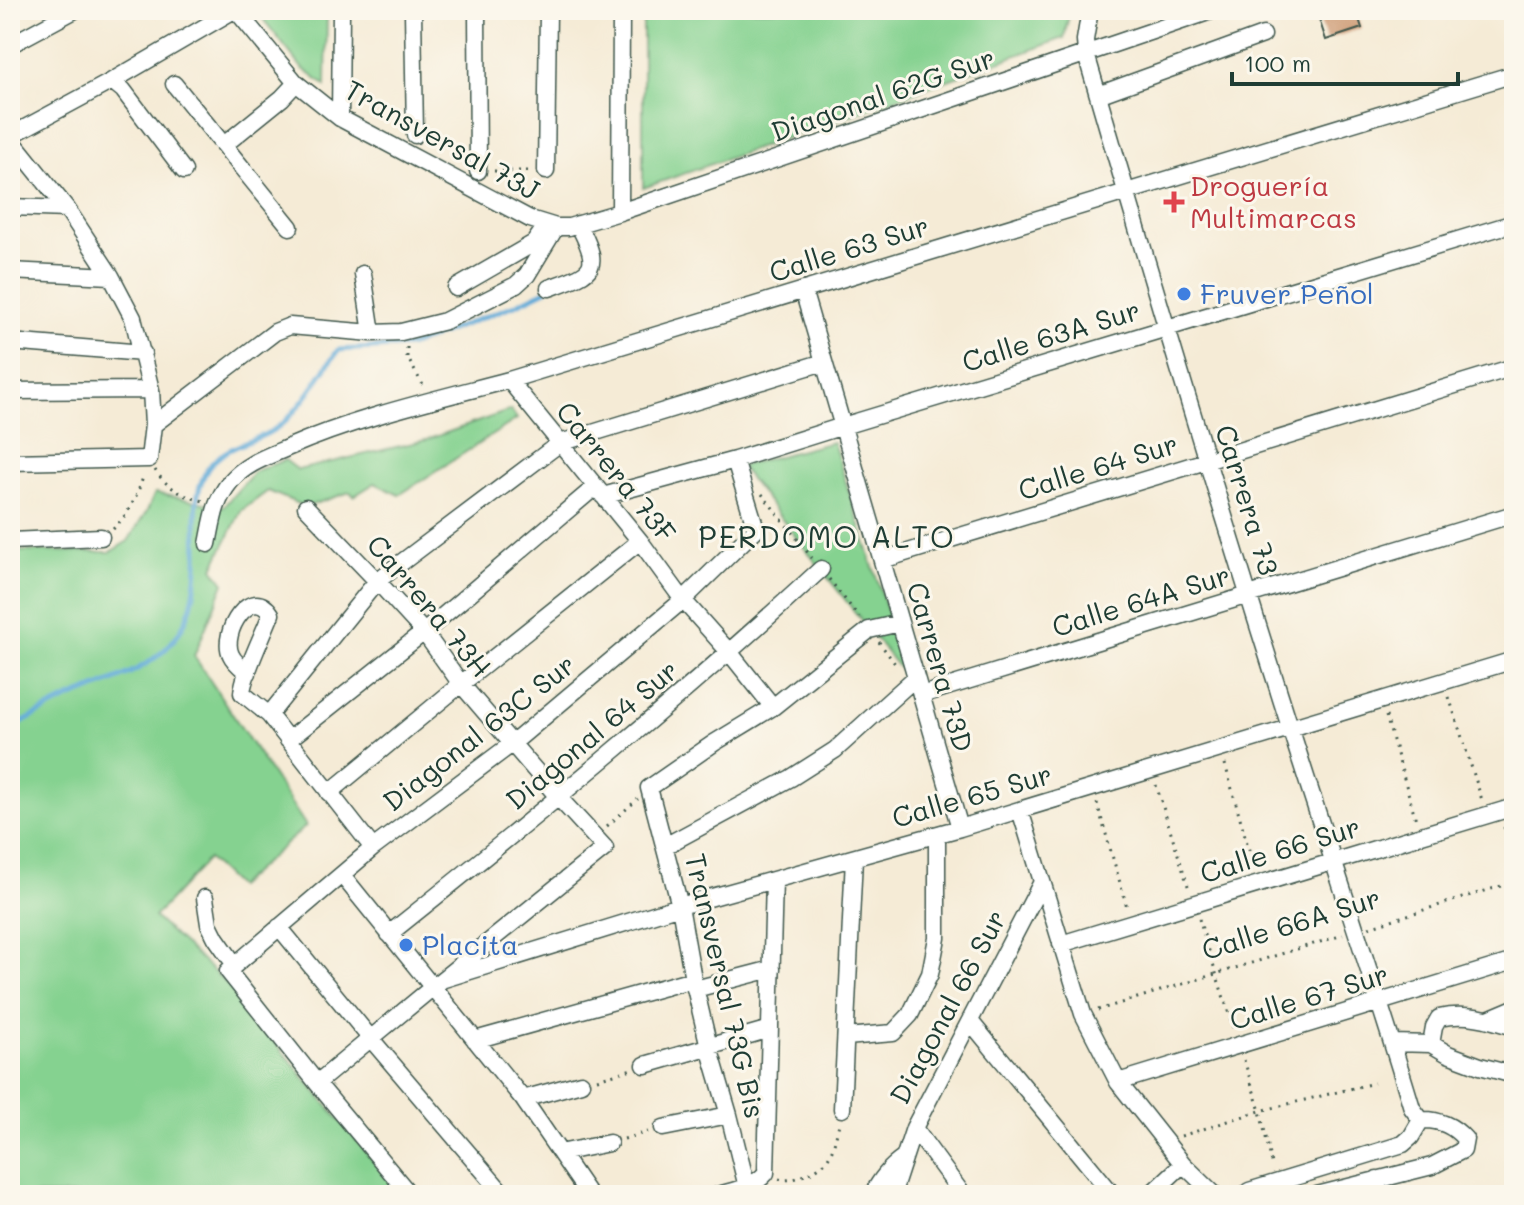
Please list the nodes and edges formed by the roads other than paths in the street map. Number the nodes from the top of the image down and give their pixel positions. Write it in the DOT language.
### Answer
graph roads {
  1 [pos="75,10"];
  2 [pos="235,10"];
  3 [pos="341,10"];
  4 [pos="413,10"];
  5 [pos="477,10"];
  6 [pos="548,10"];
  7 [pos="621,10"];
  8 [pos="1090,10"];
  9 [pos="1214,10"];
  10 [pos="1263,35"];
  11 [pos="10,45"];
  12 [pos="1086,54"];
  13 [pos="1514,74"];
  14 [pos="112,81"];
  15 [pos="296,83"];
  16 [pos="174,84"];
  17 [pos="1098,95"];
  18 [pos="340,118"];
  19 [pos="415,135"];
  20 [pos="10,137"];
  21 [pos="224,145"];
  22 [pos="184,171"];
  23 [pos="478,171"];
  24 [pos="546,171"];
  25 [pos="1125,192"];
  26 [pos="10,207"];
  27 [pos="67,209"];
  28 [pos="620,212"];
  29 [pos="1514,223"];
  30 [pos="562,226"];
  31 [pos="290,227"];
  32 [pos="10,271"];
  33 [pos="363,274"];
  34 [pos="111,276"];
  35 [pos="456,288"];
  36 [pos="549,288"];
  37 [pos="803,290"];
  38 [pos="1167,329"];
  39 [pos="372,333"];
  40 [pos="10,342"];
  41 [pos="143,353"];
  42 [pos="824,362"];
  43 [pos="1514,367"];
  44 [pos="509,380"];
  45 [pos="151,390"];
  46 [pos="10,391"];
  47 [pos="153,425"];
  48 [pos="843,426"];
  49 [pos="560,443"];
  50 [pos="735,460"];
  51 [pos="1208,461"];
  52 [pos="10,462"];
  53 [pos="599,491"];
  54 [pos="306,507"];
  55 [pos="1514,514"];
  56 [pos="101,537"];
  57 [pos="10,541"];
  58 [pos="640,541"];
  59 [pos="208,544"];
  60 [pos="882,560"];
  61 [pos="821,569"];
  62 [pos="377,581"];
  63 [pos="1250,596"];
  64 [pos="683,600"];
  65 [pos="900,623"];
  66 [pos="424,632"];
  67 [pos="730,653"];
  68 [pos="1514,660"];
  69 [pos="248,673"];
  70 [pos="916,677"];
  71 [pos="461,684"];
  72 [pos="921,695"];
  73 [pos="773,707"];
  74 [pos="269,715"];
  75 [pos="1290,728"];
  76 [pos="288,740"];
  77 [pos="513,743"];
  78 [pos="329,793"];
  79 [pos="559,798"];
  80 [pos="1020,810"];
  81 [pos="1500,811"];
  82 [pos="960,828"];
  83 [pos="937,835"];
  84 [pos="665,846"];
  85 [pos="373,848"];
  86 [pos="854,858"];
  87 [pos="1334,861"];
  88 [pos="342,875"];
  89 [pos="774,880"];
  90 [pos="1042,882"];
  91 [pos="205,898"];
  92 [pos="680,906"];
  93 [pos="279,927"];
  94 [pos="389,934"];
  95 [pos="1061,944"];
  96 [pos="1514,961"];
  97 [pos="231,968"];
  98 [pos="772,969"];
  99 [pos="438,983"];
  100 [pos="694,984"];
  101 [pos="1380,1002"];
  102 [pos="1514,1008"];
  103 [pos="1488,1019"];
  104 [pos="970,1021"];
  105 [pos="1514,1027"];
  106 [pos="770,1029"];
  107 [pos="846,1037"];
  108 [pos="371,1039"];
  109 [pos="475,1040"];
  110 [pos="1392,1043"];
  111 [pos="1431,1044"];
  112 [pos="709,1047"];
  113 [pos="645,1065"];
  114 [pos="1514,1075"];
  115 [pos="1118,1082"];
  116 [pos="317,1083"];
  117 [pos="581,1083"];
  118 [pos="523,1099"];
  119 [pos="842,1109"];
  120 [pos="729,1115"];
  121 [pos="1421,1120"];
  122 [pos="663,1128"];
  123 [pos="914,1128"];
  124 [pos="609,1143"];
  125 [pos="560,1153"];
  126 [pos="905,1157"];
  127 [pos="1183,1164"];
  128 [pos="1380,1187"];
  129 [pos="748,1191"];
  130 [pos="1249,1191"];
  131 [pos="410,1195"];
  132 [pos="504,1195"];
  133 [pos="589,1195"];
  134 [pos="718,1195"];
  135 [pos="872,1195"];
  136 [pos="892,1195"];
  137 [pos="963,1195"];
  138 [pos="1113,1195"];
  139 [pos="1150,1195"];
  140 [pos="1215,1195"];
  141 [pos="1317,1195"];
  1 -- 11 [label="street"];
  2 -- 14 [label="street"];
  2 -- 15 [label="street, Transversal 73J"];
  3 -- 18 [label="street"];
  4 -- 19 [label="street"];
  5 -- 23 [label="street"];
  6 -- 24 [label="street"];
  7 -- 28 [label="street"];
  8 -- 12 [label="street, Carrera 73"];
  9 -- 12 [label="street, Diagonal 62G Sur"];
  10 -- 17 [label="street"];
  12 -- 17 [label="street, Carrera 73"];
  12 -- 28 [label="street, Diagonal 62G Sur"];
  13 -- 25 [label="street, Calle 63 Sur"];
  14 -- 20 [label="street"];
  14 -- 22 [label="street"];
  15 -- 18 [label="street, Transversal 73J"];
  15 -- 21 [label="street"];
  16 -- 21 [label="street"];
  17 -- 25 [label="street, Carrera 73"];
  18 -- 30 [label="street, Transversal 73J"];
  20 -- 27 [label="street"];
  21 -- 31 [label="street"];
  25 -- 37 [label="street, Calle 63 Sur"];
  25 -- 38 [label="street, Carrera 73"];
  26 -- 27 [label="street"];
  27 -- 34 [label="street"];
  28 -- 30 [label="street, Diagonal 62G Sur"];
  29 -- 38 [label="street, Calle 63A Sur"];
  30 -- 35 [label="street"];
  30 -- 36 [label="street"];
  30 -- 39 [label="street"];
  32 -- 34 [label="street"];
  33 -- 39 [label="street"];
  34 -- 41 [label="street"];
  37 -- 42 [label="street, Carrera 73D"];
  37 -- 44 [label="street, Calle 63 Sur"];
  38 -- 48 [label="street, Calle 63A Sur"];
  38 -- 51 [label="street, Carrera 73"];
  39 -- 47 [label="street"];
  40 -- 41 [label="street"];
  41 -- 45 [label="street"];
  42 -- 48 [label="street, Carrera 73D"];
  42 -- 49 [label="street"];
  43 -- 51 [label="street, Calle 64 Sur"];
  44 -- 49 [label="street, Carrera 73F"];
  44 -- 59 [label="street, Calle 63 Sur"];
  45 -- 46 [label="street"];
  45 -- 47 [label="street"];
  47 -- 52 [label="street"];
  48 -- 50 [label="street, Calle 63A Sur"];
  48 -- 60 [label="street, Carrera 73D"];
  49 -- 53 [label="street, Carrera 73F"];
  49 -- 62 [label="street"];
  50 -- 53 [label="street, Calle 63A Sur"];
  50 -- 64 [label="street, Diagonal 63C Sur"];
  51 -- 60 [label="street, Calle 64 Sur"];
  51 -- 63 [label="street, Carrera 73"];
  53 -- 58 [label="street, Carrera 73F"];
  53 -- 66 [label="street"];
  54 -- 62 [label="street, Carrera 73H"];
  55 -- 63 [label="street, Calle 64A Sur"];
  56 -- 57 [label="street"];
  58 -- 64 [label="street, Carrera 73F"];
  58 -- 71 [label="street"];
  60 -- 65 [label="street, Carrera 73D"];
  61 -- 67 [label="street, Diagonal 64 Sur"];
  62 -- 66 [label="street, Carrera 73H"];
  62 -- 74 [label="street"];
  63 -- 72 [label="street, Calle 64A Sur"];
  63 -- 75 [label="street, Carrera 73"];
  64 -- 67 [label="street, Carrera 73F"];
  64 -- 77 [label="street, Diagonal 63C Sur"];
  65 -- 70 [label="street, Carrera 73D"];
  65 -- 73 [label="street"];
  66 -- 71 [label="street, Carrera 73H"];
  66 -- 76 [label="street"];
  67 -- 73 [label="street, Carrera 73F"];
  67 -- 79 [label="street, Diagonal 64 Sur"];
  68 -- 75 [label="street, Calle 65 Sur"];
  69 -- 74 [label="street"];
  70 -- 72 [label="street, Carrera 73D"];
  70 -- 84 [label="street"];
  71 -- 77 [label="street, Carrera 73H"];
  71 -- 78 [label="street"];
  72 -- 82 [label="street, Carrera 73D"];
  73 -- 84 [label="street, Transversal 73G Bis"];
  74 -- 76 [label="street"];
  75 -- 80 [label="street, Calle 65 Sur"];
  75 -- 87 [label="street, Carrera 73"];
  76 -- 78 [label="street"];
  77 -- 79 [label="street, Carrera 73H"];
  77 -- 85 [label="street, Diagonal 63C Sur"];
  78 -- 85 [label="street"];
  79 -- 94 [label="street, Diagonal 64 Sur"];
  79 -- 99 [label="street, Carrera 73H"];
  80 -- 82 [label="street, Calle 65 Sur"];
  80 -- 90 [label="street"];
  81 -- 87 [label="street, Calle 66 Sur"];
  82 -- 83 [label="street, Calle 65 Sur"];
  83 -- 86 [label="street, Calle 65 Sur"];
  83 -- 107 [label="street"];
  84 -- 92 [label="street, Transversal 73G Bis"];
  85 -- 88 [label="street, Diagonal 63C Sur"];
  86 -- 89 [label="street, Calle 65 Sur"];
  86 -- 107 [label="street"];
  87 -- 95 [label="street, Calle 66 Sur"];
  87 -- 101 [label="street, Carrera 73"];
  88 -- 93 [label="street, Diagonal 63C Sur"];
  88 -- 94 [label="street"];
  89 -- 92 [label="street, Calle 65 Sur"];
  89 -- 98 [label="street"];
  90 -- 95 [label="street"];
  90 -- 104 [label="street, Diagonal 66 Sur"];
  91 -- 97 [label="street"];
  92 -- 99 [label="street, Calle 65 Sur"];
  92 -- 100 [label="street, Transversal 73G Bis"];
  93 -- 97 [label="street, Diagonal 63C Sur"];
  93 -- 108 [label="street"];
  94 -- 99 [label="street"];
  95 -- 115 [label="street"];
  96 -- 101 [label="street, Calle 67 Sur"];
  97 -- 116 [label="street"];
  98 -- 100 [label="street"];
  98 -- 106 [label="street"];
  99 -- 108 [label="street"];
  99 -- 109 [label="street"];
  100 -- 109 [label="street"];
  100 -- 112 [label="street, Transversal 73G Bis"];
  101 -- 110 [label="street, Carrera 73"];
  101 -- 115 [label="street, Calle 67 Sur"];
  102 -- 103 [label="street"];
  103 -- 105 [label="street"];
  103 -- 111 [label="street"];
  104 -- 123 [label="street, Diagonal 66 Sur"];
  104 -- 138 [label="street"];
  106 -- 112 [label="street"];
  106 -- 129 [label="street"];
  107 -- 119 [label="street"];
  108 -- 116 [label="street"];
  108 -- 132 [label="street"];
  109 -- 118 [label="street"];
  110 -- 111 [label="street"];
  110 -- 121 [label="street, Carrera 73"];
  111 -- 114 [label="street"];
  112 -- 113 [label="street"];
  112 -- 120 [label="street, Transversal 73G Bis"];
  115 -- 127 [label="street"];
  116 -- 131 [label="street"];
  117 -- 118 [label="street"];
  118 -- 125 [label="street"];
  120 -- 122 [label="street"];
  120 -- 129 [label="street, Transversal 73G Bis"];
  121 -- 128 [label="street"];
  121 -- 130 [label="street"];
  123 -- 126 [label="street, Diagonal 66 Sur"];
  123 -- 137 [label="street"];
  124 -- 125 [label="street"];
  125 -- 133 [label="street"];
  126 -- 135 [label="street, Diagonal 66 Sur"];
  126 -- 136 [label="street, Diagonal 66 Sur"];
  127 -- 139 [label="street"];
  127 -- 140 [label="street"];
  128 -- 141 [label="street"];
  129 -- 134 [label="street"];
}
